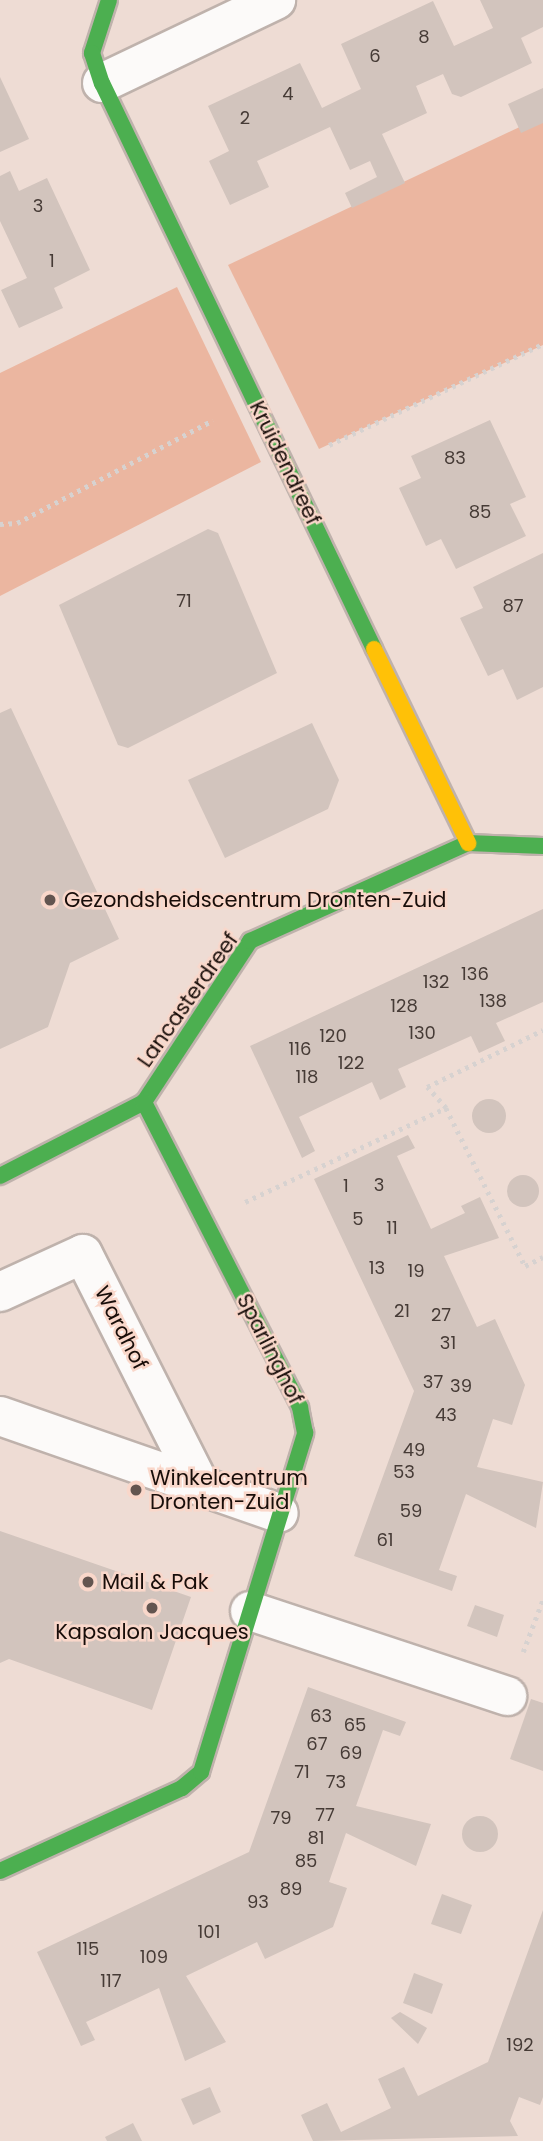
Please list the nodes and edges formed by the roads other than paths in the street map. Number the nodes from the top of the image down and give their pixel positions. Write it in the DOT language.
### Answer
graph roads {
  1 [pos="109,0"];
  2 [pos="276,0"];
  3 [pos="102,83"];
  4 [pos="468,843"];
  5 [pos="543,846"];
  6 [pos="144,1102"];
  7 [pos="0,1176"];
  8 [pos="0,1292"];
  9 [pos="0,1416"];
  10 [pos="200,1486"];
  11 [pos="279,1513"];
  12 [pos="250,1611"];
  13 [pos="507,1696"];
  14 [pos="0,1871"];
  1 -- 3 [label="street, Kruidendreef"];
  2 -- 3 [label="street"];
  3 -- 4 [label="street, Kruidendreef"];
  4 -- 5 [label="street, Lancasterdreef"];
  4 -- 6 [label="street, Lancasterdreef"];
  6 -- 7 [label="street, Lancasterdreef"];
  6 -- 11 [label="street, Sparlinghof"];
  8 -- 10 [label="street, Wardhof"];
  9 -- 10 [label="street"];
  10 -- 11 [label="street"];
  11 -- 12 [label="street, Sparlinghof"];
  12 -- 13 [label="street"];
  12 -- 14 [label="street, Sparlinghof"];
}
